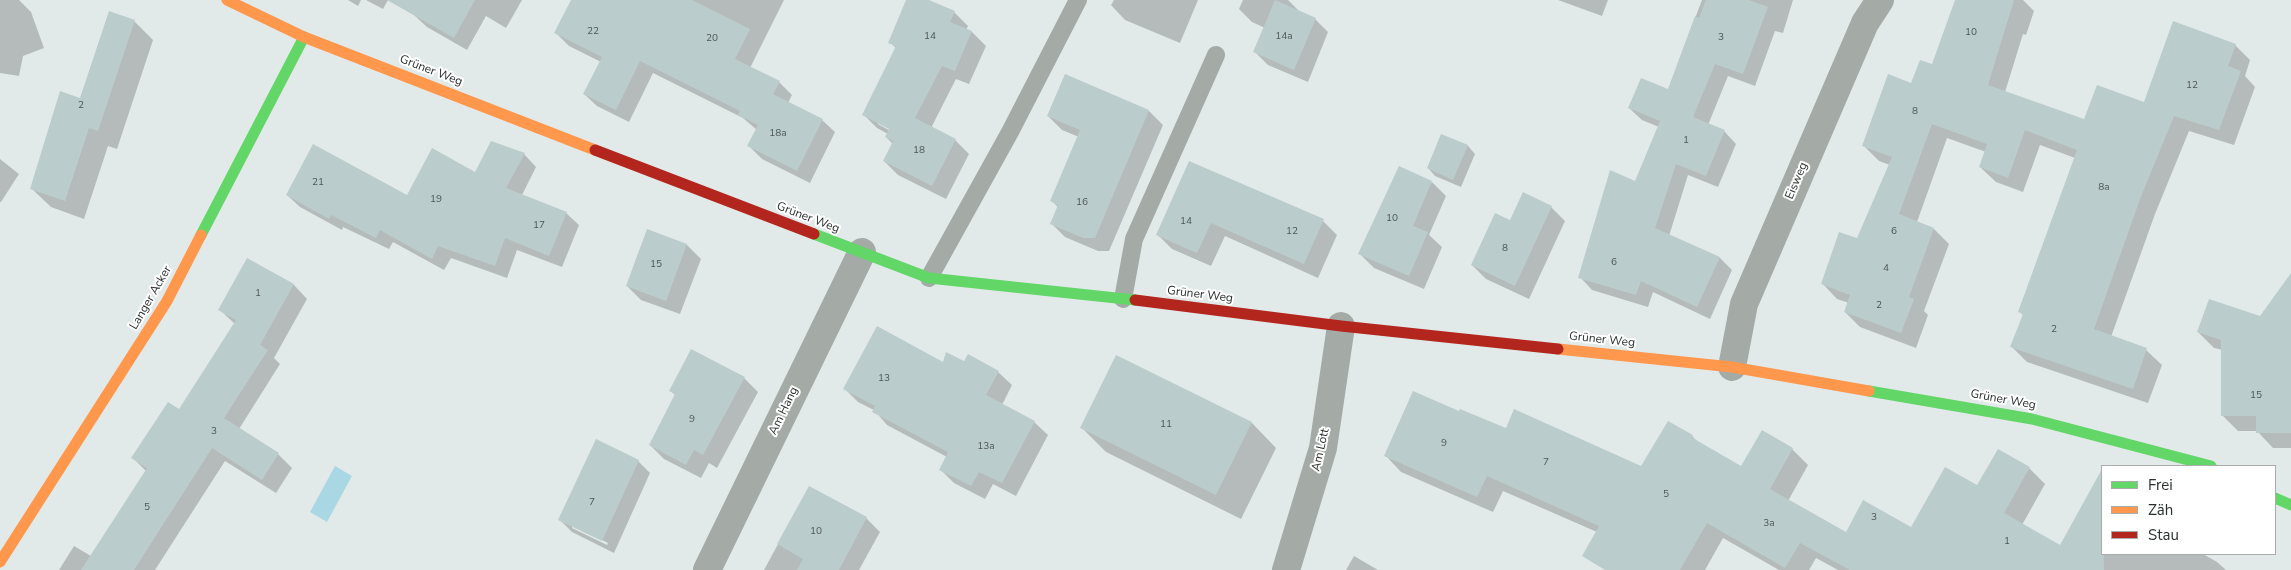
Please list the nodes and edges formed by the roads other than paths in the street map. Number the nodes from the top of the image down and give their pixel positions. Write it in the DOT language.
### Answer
graph roads {
  1 [pos="227,0"];
  2 [pos="1078,0"];
  3 [pos="1880,0"];
  4 [pos="304,37"];
  5 [pos="1216,55"];
  6 [pos="862,252"];
  7 [pos="930,278"];
  8 [pos="1123,299"];
  9 [pos="1341,326"];
  10 [pos="1732,367"];
  11 [pos="2208,465"];
  12 [pos="2276,498"];
  13 [pos="2291,506"];
  14 [pos="0,562"];
  15 [pos="707,570"];
  16 [pos="1286,570"];
  1 -- 4 [label="street, Grüner Weg"];
  2 -- 7 [label="lane"];
  3 -- 10 [label="street, Eisweg"];
  4 -- 6 [label="street, Grüner Weg"];
  4 -- 14 [label="street, Langer Acker"];
  5 -- 8 [label="lane"];
  6 -- 7 [label="street, Grüner Weg"];
  6 -- 15 [label="street, Am Hang"];
  7 -- 8 [label="street, Grüner Weg"];
  8 -- 9 [label="street, Grüner Weg"];
  9 -- 10 [label="street, Grüner Weg"];
  9 -- 16 [label="street, Am Lött"];
  10 -- 11 [label="street, Grüner Weg"];
  12 -- 13 [label="street"];
}
